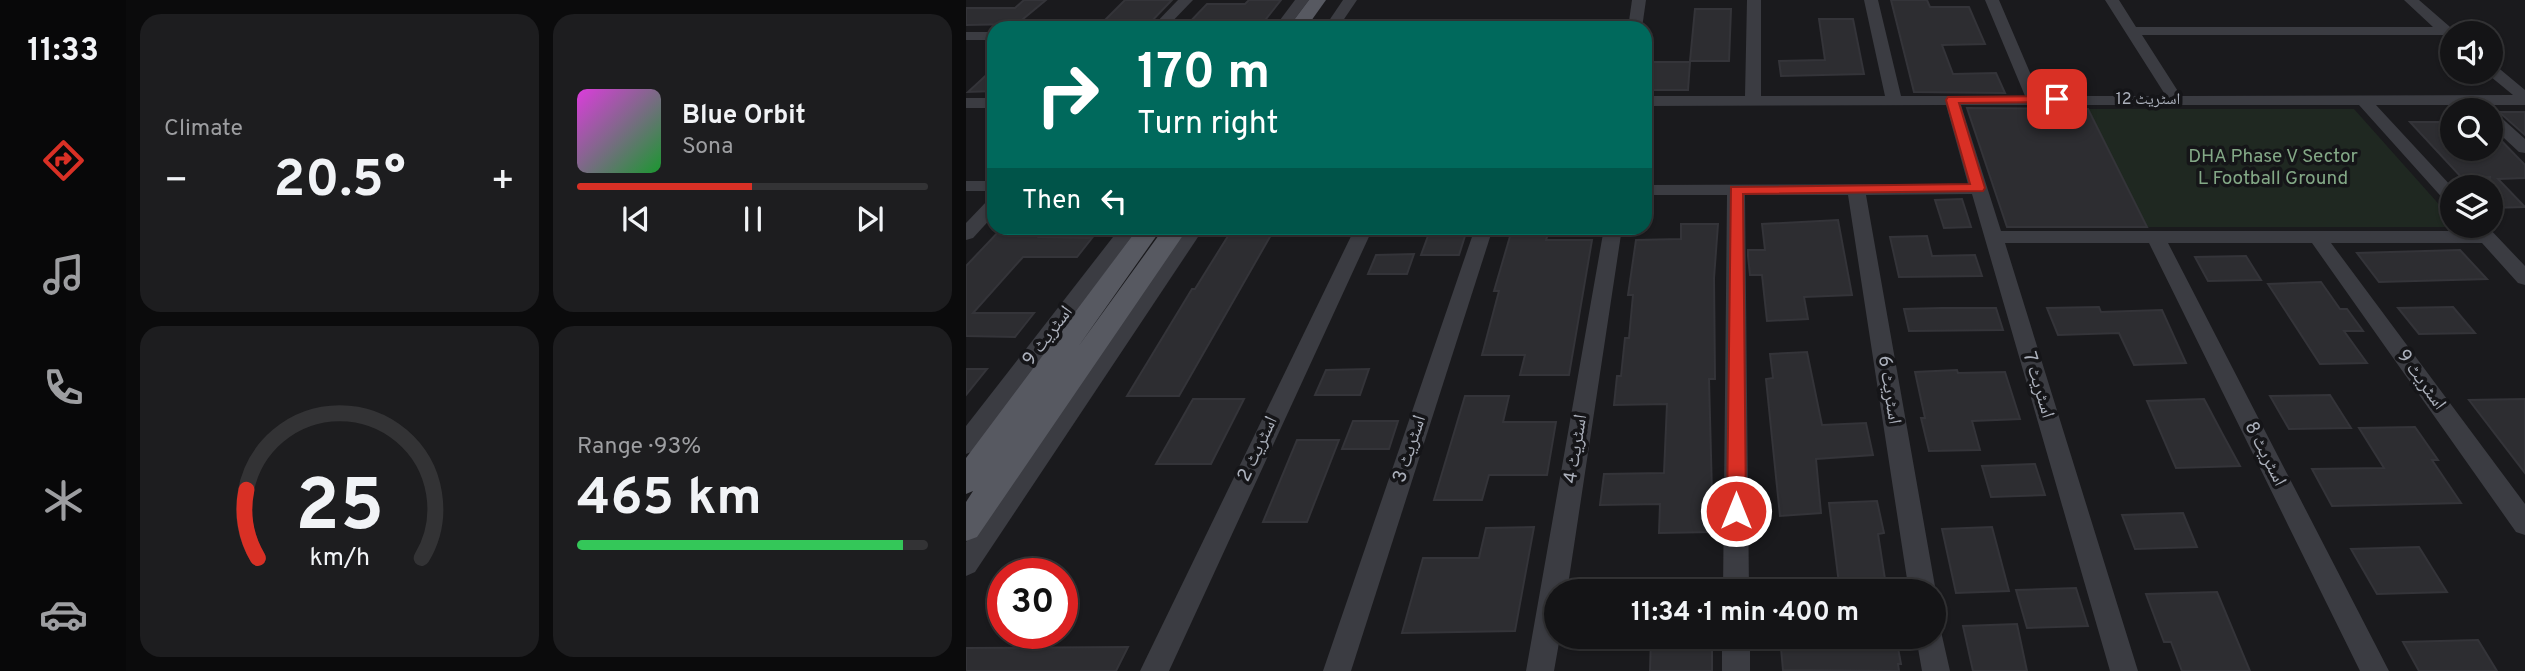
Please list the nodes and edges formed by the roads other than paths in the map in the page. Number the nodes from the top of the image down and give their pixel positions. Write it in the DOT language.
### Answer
graph roads {
  1 [pos="1186,0"];
  2 [pos="1302,0"];
  3 [pos="1318,0"];
  4 [pos="1336,0"];
  5 [pos="1350,0"];
  6 [pos="1639,0"];
  7 [pos="1755,0"];
  8 [pos="1871,0"];
  9 [pos="1992,0"];
  10 [pos="2112,0"];
  11 [pos="2411,0"];
  12 [pos="1165,21"];
  13 [pos="1286,21"];
  14 [pos="1302,21"];
  15 [pos="1321,21"];
  16 [pos="1336,21"];
  17 [pos="1636,21"];
  18 [pos="2440,25"];
  19 [pos="2133,32"];
  20 [pos="2440,33"];
  21 [pos="966,36"];
  22 [pos="987,36"];
  23 [pos="2503,80"];
  24 [pos="2034,99"];
  25 [pos="2525,99"];
  26 [pos="1894,100"];
  27 [pos="1952,100"];
  28 [pos="1754,101"];
  29 [pos="2177,101"];
  30 [pos="2364,101"];
  31 [pos="1652,102"];
  32 [pos="2503,102"];
  33 [pos="966,103"];
  34 [pos="987,103"];
  35 [pos="2440,104"];
  36 [pos="2503,128"];
  37 [pos="2525,148"];
  38 [pos="2440,185"];
  39 [pos="966,186"];
  40 [pos="987,186"];
  41 [pos="1978,188"];
  42 [pos="1856,189"];
  43 [pos="1652,190"];
  44 [pos="1736,190"];
  45 [pos="987,212"];
  46 [pos="2440,233"];
  47 [pos="966,234"];
  48 [pos="1124,235"];
  49 [pos="1145,235"];
  50 [pos="1171,235"];
  51 [pos="1190,235"];
  52 [pos="1361,235"];
  53 [pos="1482,235"];
  54 [pos="1612,235"];
  55 [pos="1993,237"];
  56 [pos="2155,237"];
  57 [pos="2317,237"];
  58 [pos="2488,238"];
  59 [pos="2525,278"];
  60 [pos="966,444"];
  61 [pos="966,481"];
  62 [pos="2525,524"];
  63 [pos="966,527"];
  64 [pos="966,564"];
  65 [pos="1736,579"];
  66 [pos="1921,579"];
  67 [pos="1736,649"];
  68 [pos="1932,649"];
  69 [pos="1154,671"];
  70 [pos="1337,671"];
  71 [pos="1540,671"];
  72 [pos="1736,671"];
  73 [pos="1936,671"];
  74 [pos="2124,671"];
  75 [pos="2375,671"];
  1 -- 12 [label="street"];
  2 -- 13 [label="street"];
  3 -- 14 [label="main road"];
  4 -- 15 [label="main road"];
  5 -- 16 [label="street"];
  6 -- 17 [label="street"];
  7 -- 28 [label="street"];
  8 -- 26 [label="street"];
  9 -- 24 [label="street"];
  10 -- 19 [label="street"];
  11 -- 18 [label="street"];
  19 -- 20 [label="street"];
  19 -- 29 [label="street"];
  21 -- 22 [label="street"];
  23 -- 25 [label="street"];
  24 -- 27 [label="street, اسٹریٹ 12"];
  24 -- 29 [label="street, اسٹریٹ 12"];
  25 -- 32 [label="street, اسٹریٹ 12"];
  26 -- 27 [label="street, اسٹریٹ 12"];
  26 -- 28 [label="street, اسٹریٹ 12"];
  27 -- 41 [label="street, اسٹریٹ 7"];
  28 -- 31 [label="street, اسٹریٹ 12"];
  29 -- 30 [label="street, اسٹریٹ 12"];
  30 -- 35 [label="street, اسٹریٹ 12"];
  30 -- 38 [label="street"];
  33 -- 34 [label="street"];
  36 -- 37 [label="street"];
  39 -- 40 [label="street"];
  41 -- 42 [label="street"];
  41 -- 55 [label="street, اسٹریٹ 7"];
  42 -- 44 [label="street"];
  42 -- 66 [label="street, اسٹریٹ 6"];
  43 -- 44 [label="street"];
  44 -- 65 [label="street"];
  45 -- 47 [label="street"];
  46 -- 57 [label="street"];
  48 -- 60 [label="street, اسٹریٹ 9"];
  49 -- 61 [label="main road"];
  50 -- 63 [label="main road"];
  51 -- 64 [label="street"];
  52 -- 69 [label="street, اسٹریٹ 2"];
  53 -- 70 [label="street, اسٹریٹ 3"];
  54 -- 71 [label="street, اسٹریٹ 4"];
  55 -- 56 [label="street"];
  55 -- 74 [label="street, اسٹریٹ 7"];
  56 -- 57 [label="street"];
  56 -- 75 [label="street, اسٹریٹ 8"];
  57 -- 62 [label="street, اسٹریٹ 9"];
  58 -- 59 [label="street"];
  67 -- 72 [label="street"];
  68 -- 73 [label="street"];
}
